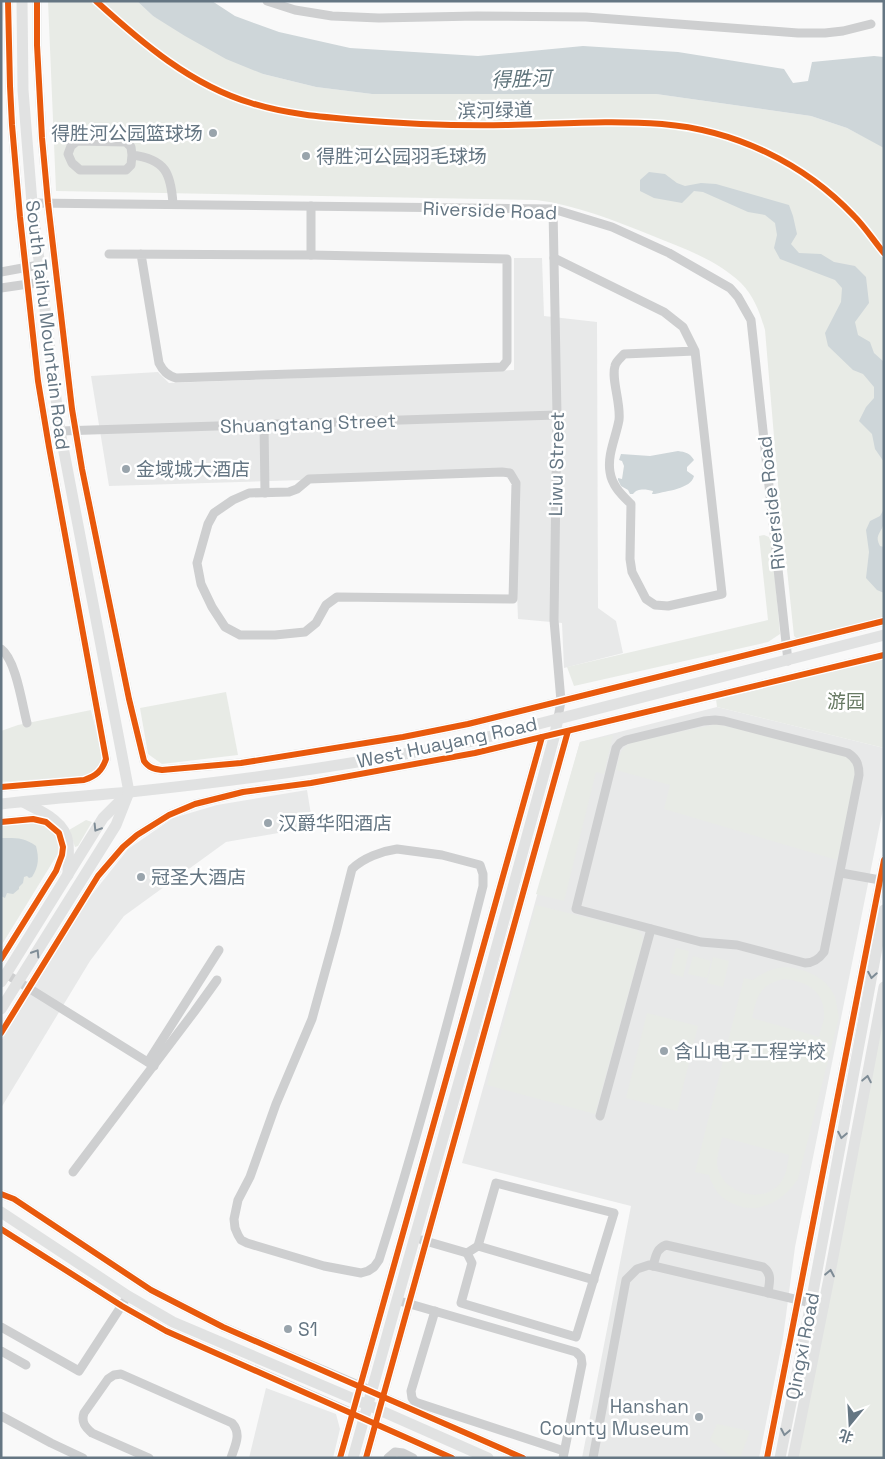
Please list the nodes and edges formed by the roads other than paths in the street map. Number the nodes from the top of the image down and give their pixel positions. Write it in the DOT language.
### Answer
graph roads {
  1 [pos="8,1"];
  2 [pos="22,1"];
  3 [pos="37,1"];
  4 [pos="267,1"];
  5 [pos="871,24"];
  6 [pos="22,37"];
  7 [pos="5,39"];
  8 [pos="132,155"];
  9 [pos="32,203"];
  10 [pos="48,203"];
  11 [pos="172,204"];
  12 [pos="311,206"];
  13 [pos="553,209"];
  14 [pos="108,254"];
  15 [pos="141,254"];
  16 [pos="311,255"];
  17 [pos="554,258"];
  18 [pos="40,265"];
  19 [pos="25,268"];
  20 [pos="1,272"];
  21 [pos="42,282"];
  22 [pos="27,284"];
  23 [pos="1,288"];
  24 [pos="695,352"];
  25 [pos="557,415"];
  26 [pos="264,424"];
  27 [pos="60,431"];
  28 [pos="75,431"];
  29 [pos="265,493"];
  30 [pos="884,621"];
  31 [pos="884,635"];
  32 [pos="786,645"];
  33 [pos="1,649"];
  34 [pos="884,655"];
  35 [pos="788,661"];
  36 [pos="561,702"];
  37 [pos="558,718"];
  38 [pos="26,723"];
  39 [pos="568,731"];
  40 [pos="555,734"];
  41 [pos="542,737"];
  42 [pos="1,787"];
  43 [pos="129,792"];
  44 [pos="23,802"];
  45 [pos="1,804"];
  46 [pos="1,822"];
  47 [pos="884,860"];
  48 [pos="841,873"];
  49 [pos="68,875"];
  50 [pos="880,880"];
  51 [pos="884,910"];
  52 [pos="651,929"];
  53 [pos="219,950"];
  54 [pos="1,960"];
  55 [pos="4,978"];
  56 [pos="216,980"];
  57 [pos="19,981"];
  58 [pos="884,987"];
  59 [pos="29,988"];
  60 [pos="1,1009"];
  61 [pos="452,1009"];
  62 [pos="465,1012"];
  63 [pos="478,1015"];
  64 [pos="1,1033"];
  65 [pos="440,1049"];
  66 [pos="454,1052"];
  67 [pos="466,1056"];
  68 [pos="151,1064"];
  69 [pos="849,1097"];
  70 [pos="863,1100"];
  71 [pos="600,1116"];
  72 [pos="73,1172"];
  73 [pos="1,1194"];
  74 [pos="1,1212"];
  75 [pos="1,1229"];
  76 [pos="414,1238"];
  77 [pos="426,1241"];
  78 [pos="478,1246"];
  79 [pos="467,1253"];
  80 [pos="653,1266"];
  81 [pos="594,1280"];
  82 [pos="768,1293"];
  83 [pos="128,1296"];
  84 [pos="397,1300"];
  85 [pos="798,1300"];
  86 [pos="409,1303"];
  87 [pos="811,1303"];
  88 [pos="122,1306"];
  89 [pos="824,1306"];
  90 [pos="435,1311"];
  91 [pos="1,1327"];
  92 [pos="1,1351"];
  93 [pos="26,1365"];
  94 [pos="360,1386"];
  95 [pos="372,1391"];
  96 [pos="383,1396"];
  97 [pos="356,1400"];
  98 [pos="368,1405"];
  99 [pos="379,1410"];
  100 [pos="352,1413"];
  101 [pos="1,1416"];
  102 [pos="364,1419"];
  103 [pos="375,1424"];
  104 [pos="563,1454"];
  105 [pos="83,1458"];
  106 [pos="149,1458"];
  107 [pos="231,1458"];
  108 [pos="340,1458"];
  109 [pos="353,1458"];
  110 [pos="366,1458"];
  111 [pos="388,1458"];
  112 [pos="413,1458"];
  113 [pos="452,1458"];
  114 [pos="488,1458"];
  115 [pos="523,1458"];
  116 [pos="593,1458"];
  117 [pos="767,1458"];
  118 [pos="780,1458"];
  119 [pos="793,1458"];
  1 -- 7 [label="street"];
  2 -- 6 [label="main road, South Taihu Mountain Road"];
  3 -- 10 [label="street"];
  4 -- 5 [label="street"];
  6 -- 7 [label="street"];
  6 -- 9 [label="main road, South Taihu Mountain Road"];
  7 -- 19 [label="street"];
  8 -- 8 [label="street"];
  8 -- 11 [label="street"];
  9 -- 10 [label="street, Riverside Road"];
  9 -- 18 [label="main road, South Taihu Mountain Road"];
  10 -- 11 [label="street, Riverside Road"];
  10 -- 28 [label="street"];
  11 -- 12 [label="street, Riverside Road"];
  12 -- 13 [label="street, Riverside Road"];
  12 -- 16 [label="street"];
  13 -- 17 [label="street, Liwu Street"];
  13 -- 32 [label="street, Riverside Road"];
  14 -- 15 [label="street"];
  15 -- 16 [label="street"];
  15 -- 16 [label="street"];
  17 -- 24 [label="street"];
  17 -- 25 [label="street, Liwu Street"];
  18 -- 19 [label="street"];
  18 -- 21 [label="main road, South Taihu Mountain Road"];
  19 -- 20 [label="street"];
  19 -- 22 [label="street"];
  21 -- 22 [label="street"];
  21 -- 27 [label="main road, South Taihu Mountain Road"];
  22 -- 23 [label="street"];
  22 -- 42 [label="street"];
  24 -- 24 [label="street"];
  25 -- 26 [label="street, Shuangtang Street"];
  25 -- 36 [label="street, Liwu Street"];
  26 -- 28 [label="street, Shuangtang Street"];
  26 -- 29 [label="street"];
  27 -- 28 [label="street, Shuangtang Street"];
  27 -- 43 [label="main road, South Taihu Mountain Road"];
  28 -- 36 [label="street"];
  29 -- 29 [label="street"];
  30 -- 32 [label="street"];
  31 -- 35 [label="main road, West Huayang Road"];
  32 -- 35 [label="street, Riverside Road"];
  32 -- 36 [label="street"];
  33 -- 38 [label="street"];
  34 -- 39 [label="street"];
  35 -- 37 [label="main road, West Huayang Road"];
  36 -- 37 [label="street, Liwu Street"];
  37 -- 40 [label="main road"];
  37 -- 43 [label="main road, West Huayang Road"];
  39 -- 40 [label="street"];
  39 -- 77 [label="street"];
  40 -- 41 [label="street"];
  40 -- 63 [label="main road"];
  41 -- 59 [label="street"];
  41 -- 62 [label="street"];
  43 -- 44 [label="main road, West Huayang Road"];
  43 -- 49 [label="main road, one-way"];
  57 -- 43 [label="main road, one-way"];
  44 -- 45 [label="main road, West Huayang Road"];
  44 -- 49 [label="main road"];
  46 -- 54 [label="street"];
  47 -- 50 [label="street"];
  48 -- 50 [label="street"];
  48 -- 52 [label="street"];
  48 -- 52 [label="street"];
  49 -- 55 [label="main road"];
  50 -- 85 [label="street"];
  51 -- 69 [label="main road, Qingxi Road, one-way"];
  52 -- 71 [label="street"];
  53 -- 68 [label="street"];
  55 -- 57 [label="street"];
  56 -- 68 [label="street"];
  57 -- 59 [label="street"];
  57 -- 60 [label="main road"];
  70 -- 58 [label="main road, Qingxi Road, one-way"];
  59 -- 64 [label="street"];
  59 -- 68 [label="street"];
  61 -- 62 [label="street"];
  61 -- 65 [label="street"];
  61 -- 65 [label="street"];
  62 -- 63 [label="street"];
  62 -- 66 [label="street"];
  63 -- 67 [label="main road"];
  65 -- 66 [label="street"];
  66 -- 67 [label="street"];
  66 -- 94 [label="street"];
  67 -- 76 [label="main road"];
  68 -- 72 [label="street"];
  69 -- 70 [label="main road"];
  69 -- 87 [label="main road, Qingxi Road, one-way"];
  89 -- 70 [label="main road, Qingxi Road, one-way"];
  73 -- 94 [label="street"];
  74 -- 83 [label="main road"];
  75 -- 88 [label="street"];
  76 -- 77 [label="street"];
  76 -- 84 [label="main road"];
  77 -- 79 [label="street"];
  77 -- 86 [label="street"];
  78 -- 79 [label="street"];
  78 -- 81 [label="street"];
  78 -- 81 [label="street"];
  79 -- 81 [label="street"];
  80 -- 82 [label="street"];
  80 -- 82 [label="street"];
  80 -- 116 [label="street"];
  82 -- 85 [label="street"];
  83 -- 88 [label="street"];
  83 -- 97 [label="main road"];
  84 -- 86 [label="street"];
  84 -- 95 [label="main road"];
  85 -- 87 [label="street"];
  85 -- 117 [label="street"];
  86 -- 90 [label="street"];
  86 -- 96 [label="street"];
  87 -- 89 [label="street"];
  87 -- 118 [label="main road, Qingxi Road, one-way"];
  88 -- 91 [label="street"];
  88 -- 100 [label="street"];
  89 -- 119 [label="main road, Qingxi Road"];
  90 -- 104 [label="street"];
  90 -- 104 [label="street"];
  92 -- 93 [label="street"];
  94 -- 95 [label="street"];
  94 -- 97 [label="street"];
  95 -- 96 [label="street"];
  95 -- 98 [label="main road"];
  96 -- 99 [label="street"];
  96 -- 115 [label="street"];
  97 -- 98 [label="main road"];
  97 -- 100 [label="street"];
  98 -- 99 [label="main road"];
  98 -- 102 [label="main road"];
  99 -- 103 [label="street"];
  99 -- 114 [label="main road"];
  100 -- 102 [label="street"];
  100 -- 108 [label="street"];
  101 -- 105 [label="street"];
  102 -- 103 [label="street"];
  102 -- 109 [label="main road"];
  103 -- 110 [label="street"];
  103 -- 113 [label="street"];
  106 -- 107 [label="street"];
  111 -- 112 [label="street"];
}
